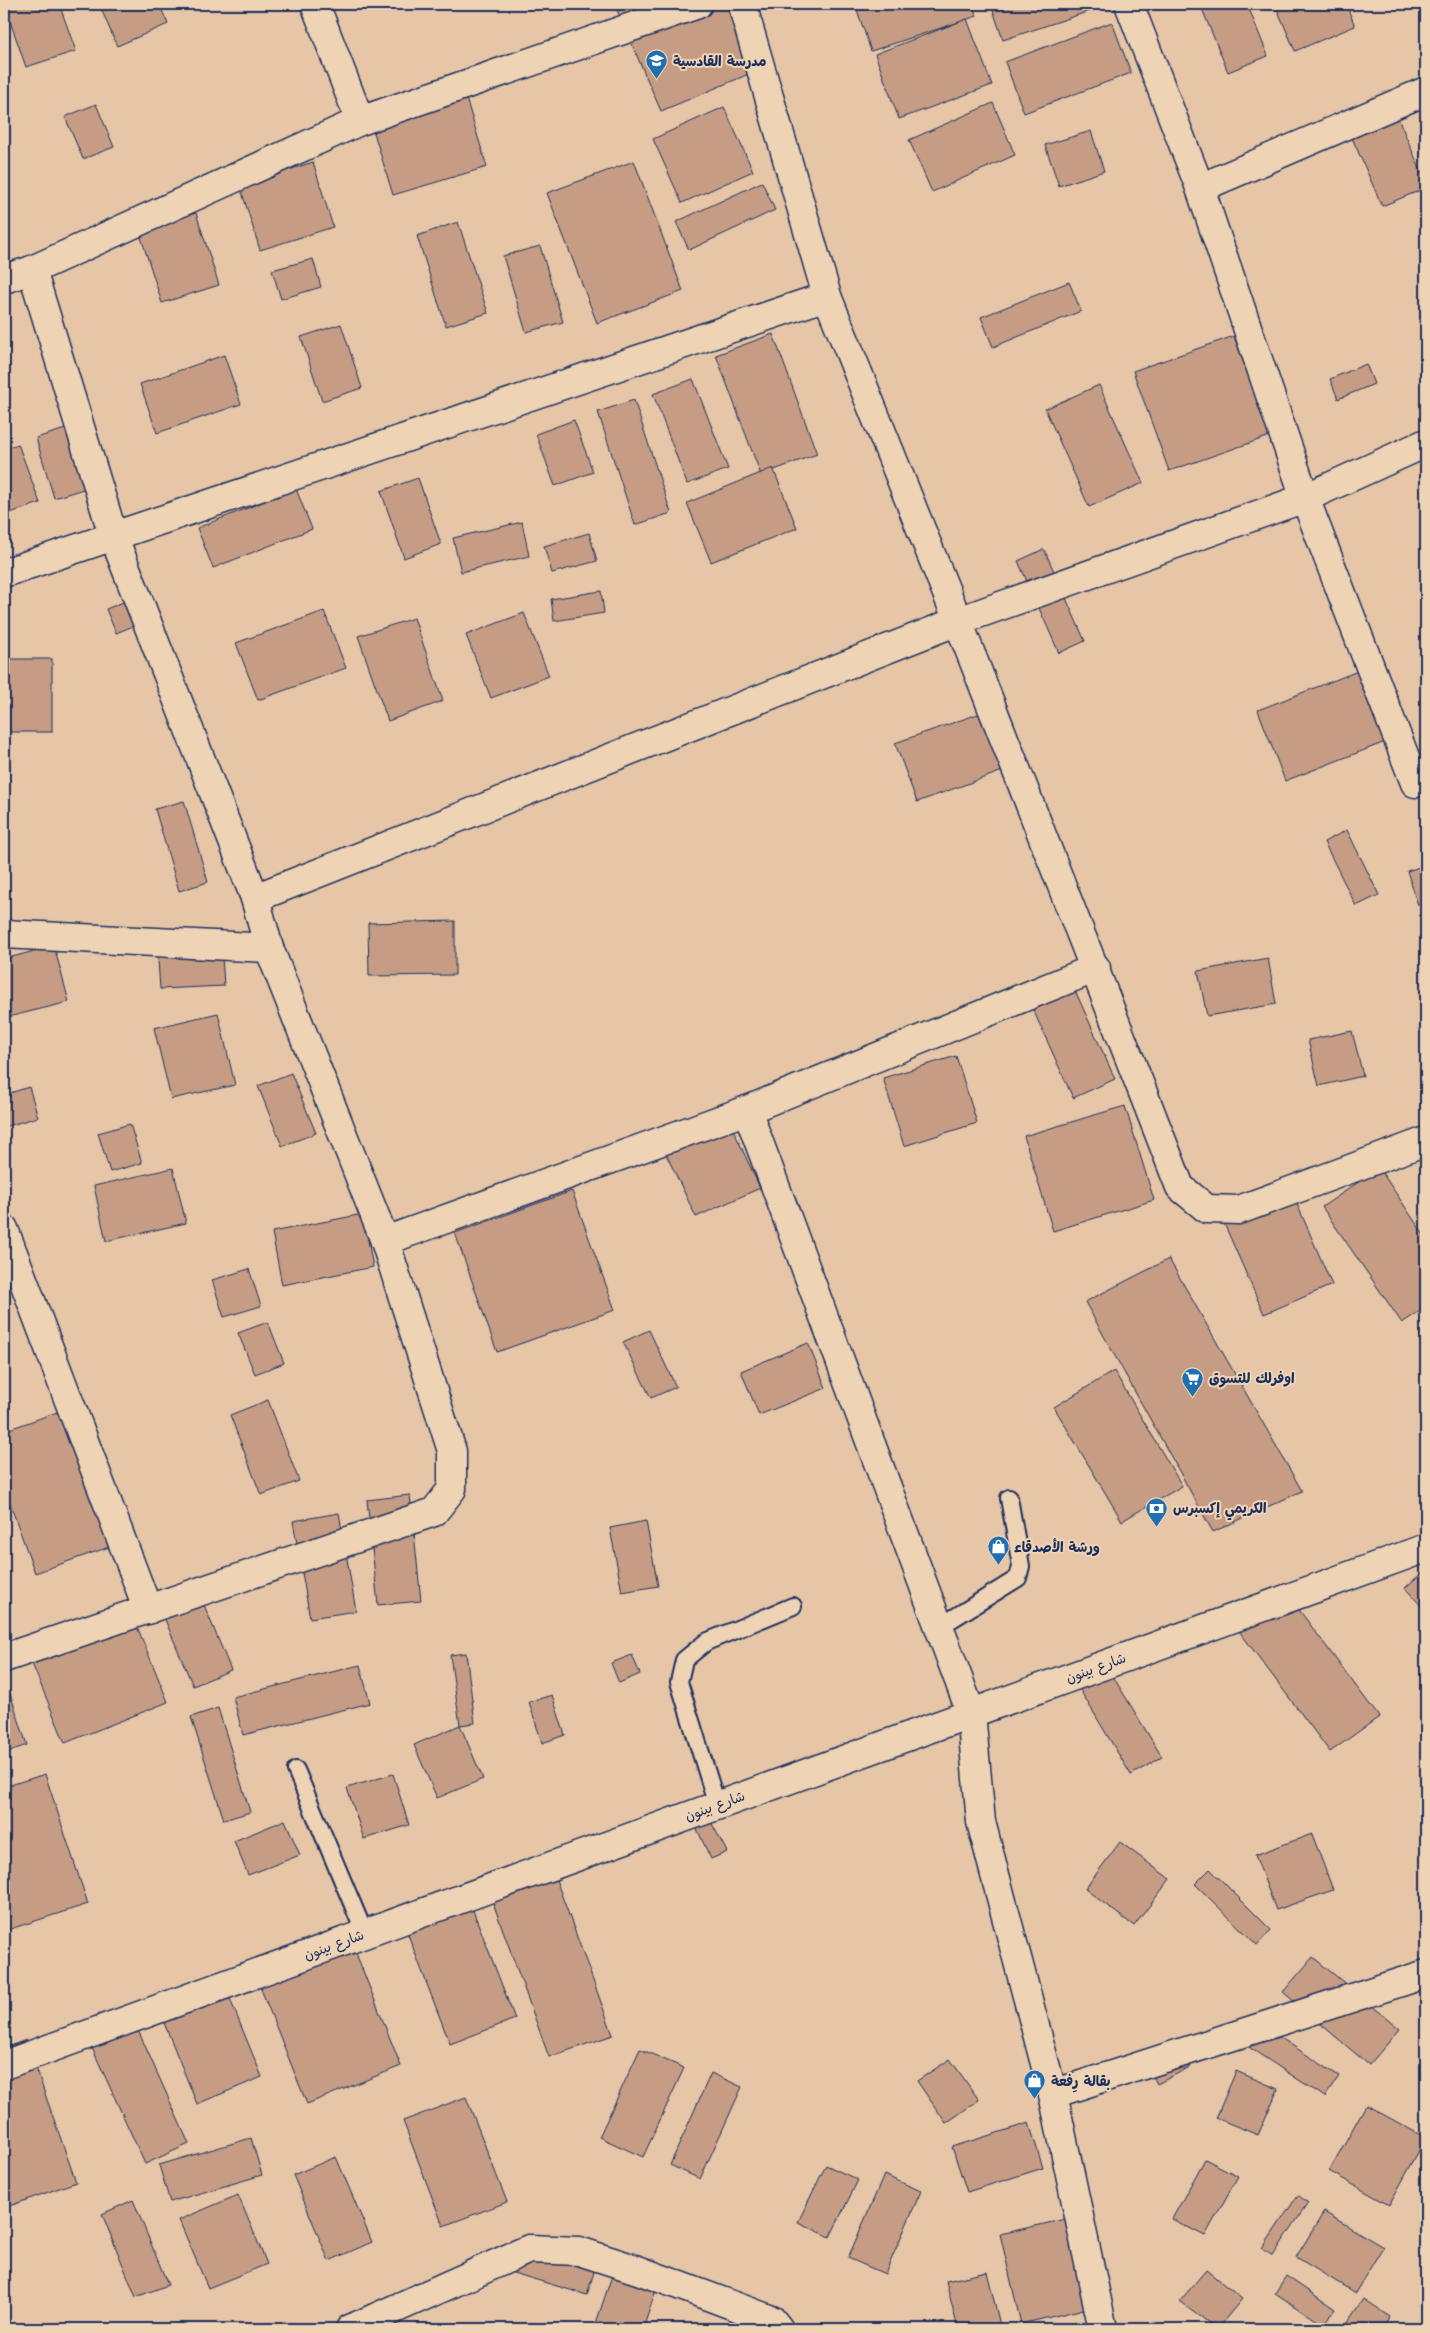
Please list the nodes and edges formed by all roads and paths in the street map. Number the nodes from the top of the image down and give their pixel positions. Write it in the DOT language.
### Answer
graph roads {
  1 [pos="315,4"];
  2 [pos="698,4"];
  3 [pos="742,4"];
  4 [pos="1129,4"];
  5 [pos="1426,91"];
  6 [pos="360,121"];
  7 [pos="1200,188"];
  8 [pos="32,270"];
  9 [pos="4,279"];
  10 [pos="827,296"];
  11 [pos="1426,443"];
  12 [pos="1306,498"];
  13 [pos="113,535"];
  14 [pos="4,573"];
  15 [pos="958,621"];
  16 [pos="1426,779"];
  17 [pos="254,898"];
  18 [pos="4,934"];
  19 [pos="269,948"];
  20 [pos="1096,968"];
  21 [pos="747,1110"];
  22 [pos="1426,1141"];
  23 [pos="4,1229"];
  24 [pos="385,1241"];
  25 [pos="1009,1498"];
  26 [pos="1426,1548"];
  27 [pos="793,1606"];
  28 [pos="148,1610"];
  29 [pos="939,1627"];
  30 [pos="4,1658"];
  31 [pos="971,1713"];
  32 [pos="296,1770"];
  33 [pos="717,1805"];
  34 [pos="365,1934"];
  35 [pos="1426,1974"];
  36 [pos="4,2065"];
  37 [pos="1053,2094"];
  38 [pos="350,2329"];
  39 [pos="779,2329"];
  40 [pos="1103,2329"];
  1 -- 6 [label="street"];
  2 -- 6 [label="street"];
  3 -- 10 [label="street"];
  4 -- 7 [label="street"];
  5 -- 7 [label="street"];
  6 -- 8 [label="street"];
  7 -- 12 [label="street"];
  8 -- 9 [label="street"];
  8 -- 13 [label="street"];
  10 -- 13 [label="street"];
  10 -- 15 [label="street"];
  11 -- 12 [label="street"];
  12 -- 15 [label="street"];
  12 -- 16 [label="street"];
  13 -- 14 [label="street"];
  13 -- 17 [label="street"];
  15 -- 17 [label="street"];
  15 -- 20 [label="street"];
  17 -- 19 [label="street"];
  18 -- 19 [label="street"];
  19 -- 24 [label="street"];
  20 -- 21 [label="street"];
  20 -- 22 [label="street"];
  21 -- 24 [label="street"];
  21 -- 29 [label="street"];
  23 -- 28 [label="street"];
  24 -- 28 [label="street"];
  25 -- 29 [label="lane"];
  26 -- 31 [label="street, شارع بينون"];
  27 -- 33 [label="lane"];
  28 -- 30 [label="street"];
  29 -- 31 [label="street"];
  31 -- 33 [label="street, شارع بينون"];
  31 -- 37 [label="street"];
  32 -- 34 [label="lane"];
  33 -- 34 [label="street, شارع بينون"];
  34 -- 36 [label="street, شارع بينون"];
  35 -- 37 [label="street"];
  37 -- 40 [label="street"];
  38 -- 39 [label="street"];
}
